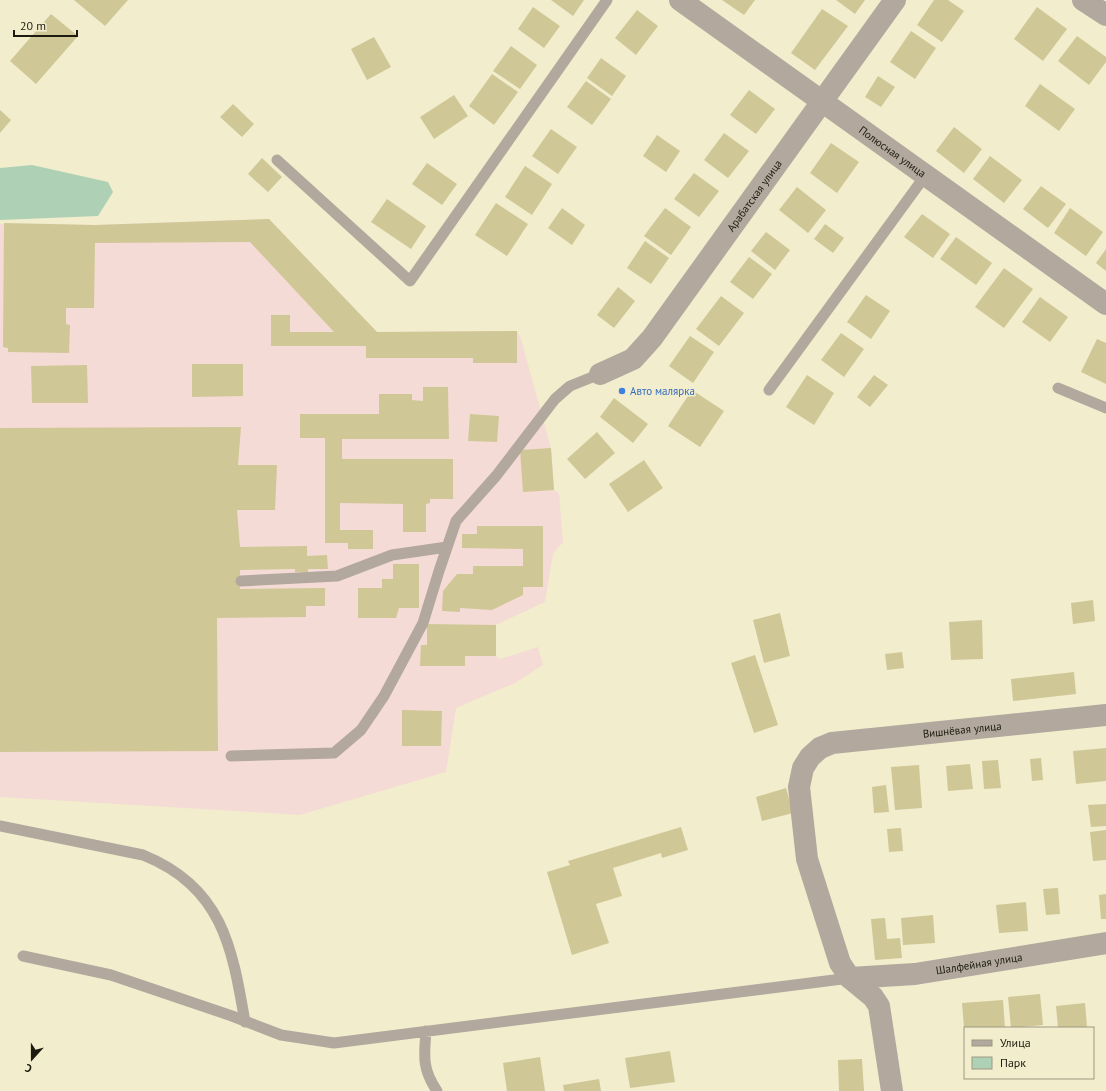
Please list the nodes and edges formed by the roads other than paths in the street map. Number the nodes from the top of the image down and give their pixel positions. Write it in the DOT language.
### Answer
graph roads {
  1 [pos="607,0"];
  2 [pos="680,0"];
  3 [pos="895,0"];
  4 [pos="1083,0"];
  5 [pos="1106,15"];
  6 [pos="822,102"];
  7 [pos="277,160"];
  8 [pos="925,176"];
  9 [pos="1106,304"];
  10 [pos="600,374"];
  11 [pos="1058,388"];
  12 [pos="769,390"];
  13 [pos="1106,408"];
  14 [pos="447,547"];
  15 [pos="241,581"];
  16 [pos="1106,714"];
  17 [pos="231,756"];
  18 [pos="0,826"];
  19 [pos="1106,943"];
  20 [pos="23,956"];
  21 [pos="850,978"];
  22 [pos="245,1022"];
  23 [pos="426,1031"];
  24 [pos="437,1091"];
  25 [pos="892,1091"];
  1 -- 7 [label="lane"];
  2 -- 6 [label="street, Полюсная улица"];
  3 -- 6 [label="street, Арабатская улица"];
  4 -- 5 [label="street"];
  6 -- 8 [label="street, Полюсная улица"];
  6 -- 10 [label="street, Арабатская улица"];
  8 -- 9 [label="street, Полюсная улица"];
  8 -- 12 [label="lane"];
  10 -- 14 [label="lane"];
  11 -- 13 [label="lane"];
  14 -- 15 [label="lane"];
  14 -- 17 [label="lane"];
  16 -- 21 [label="street, Вишнёвая улица"];
  18 -- 22 [label="lane"];
  19 -- 21 [label="street, Шалфейная улица"];
  20 -- 22 [label="lane"];
  21 -- 23 [label="lane"];
  21 -- 25 [label="street"];
  22 -- 23 [label="lane"];
  23 -- 24 [label="lane"];
}
